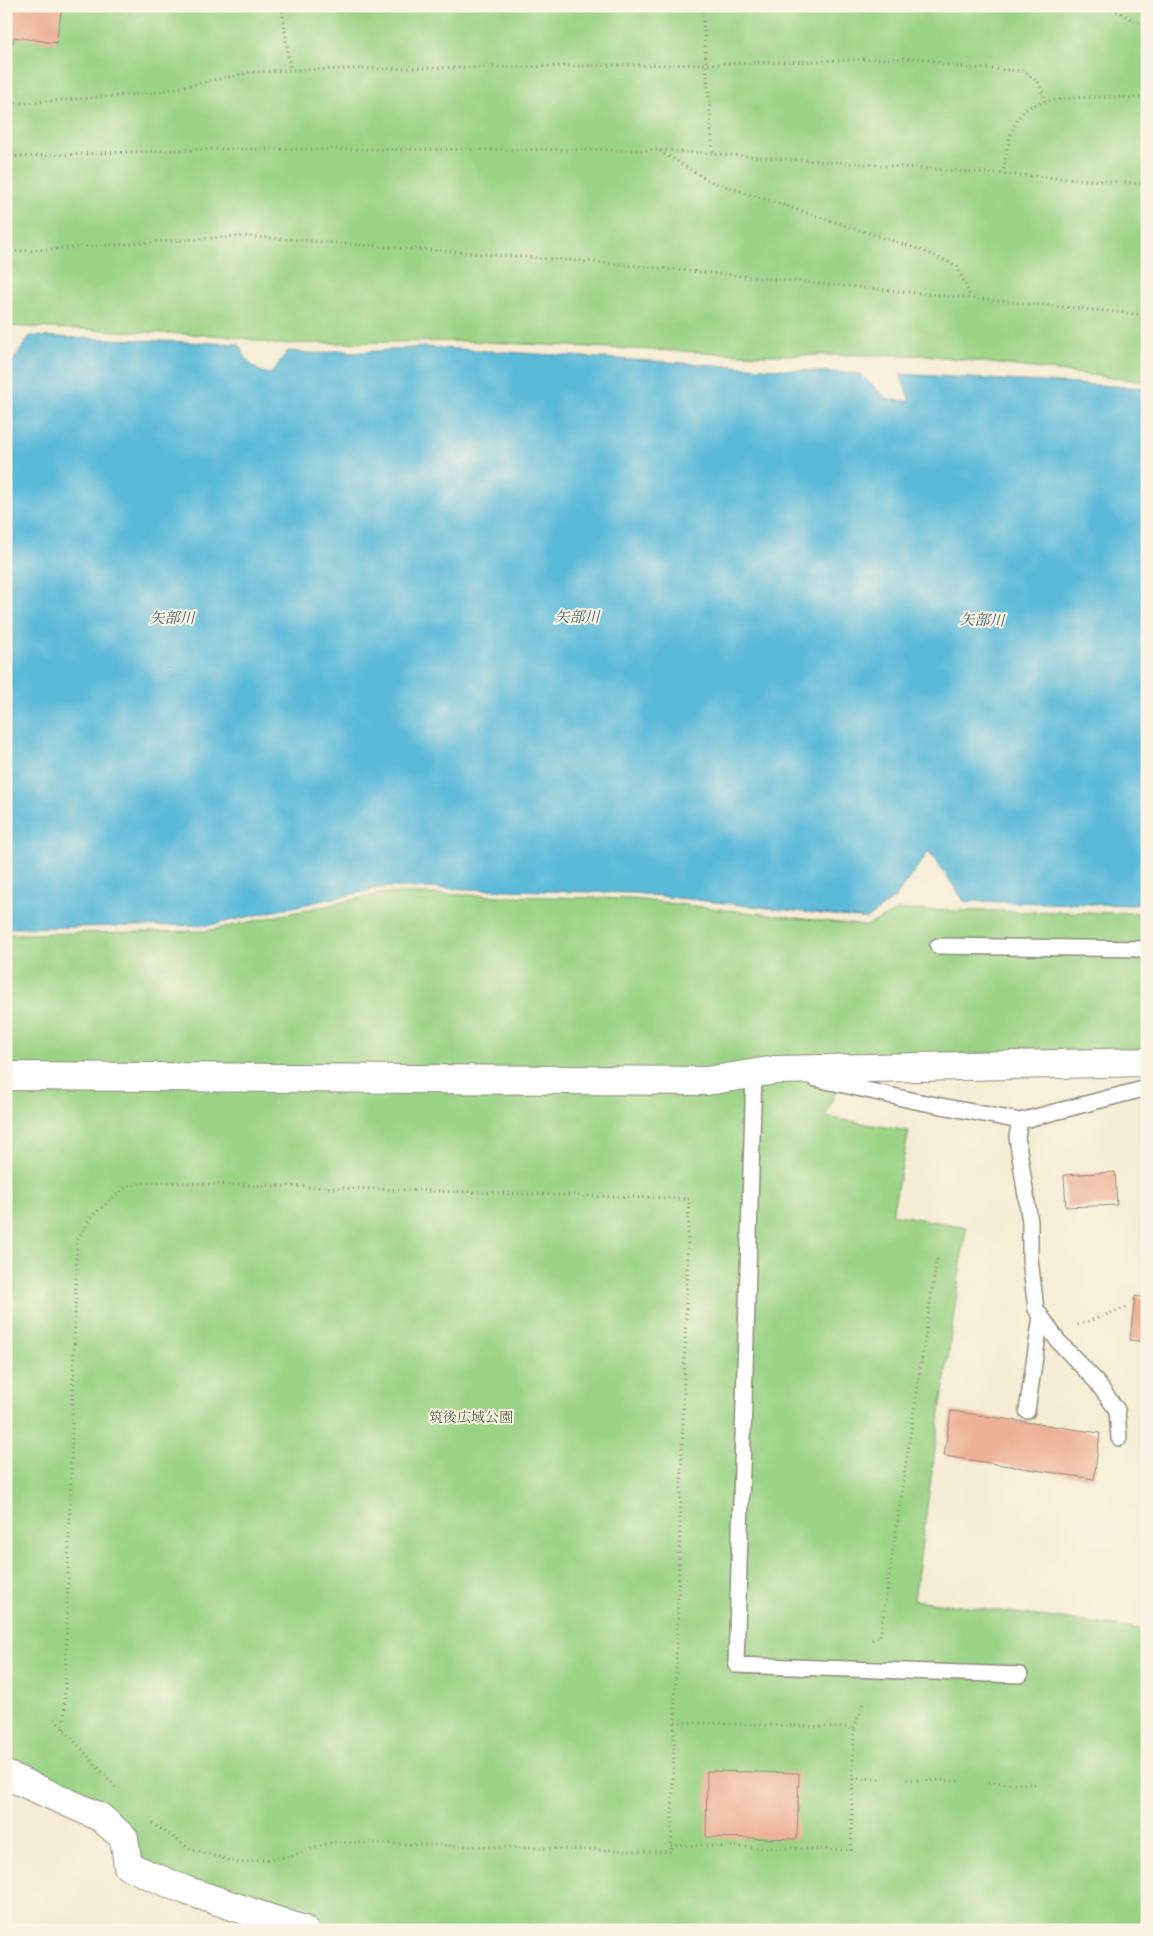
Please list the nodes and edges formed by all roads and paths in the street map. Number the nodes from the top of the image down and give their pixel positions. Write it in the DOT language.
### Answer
graph roads {
  1 [pos="282,6"];
  2 [pos="702,6"];
  3 [pos="1115,6"];
  4 [pos="1147,22"];
  5 [pos="707,64"];
  6 [pos="290,70"];
  7 [pos="1147,98"];
  8 [pos="6,101"];
  9 [pos="1046,101"];
  10 [pos="659,150"];
  11 [pos="712,154"];
  12 [pos="6,157"];
  13 [pos="1003,174"];
  14 [pos="1147,184"];
  15 [pos="6,252"];
  16 [pos="971,298"];
  17 [pos="1147,315"];
  18 [pos="938,946"];
  19 [pos="1147,949"];
  20 [pos="1147,1062"];
  21 [pos="765,1072"];
  22 [pos="6,1076"];
  23 [pos="1147,1088"];
  24 [pos="1020,1121"];
  25 [pos="937,1257"];
  26 [pos="1127,1307"];
  27 [pos="1041,1316"];
  28 [pos="1055,1336"];
  29 [pos="1027,1410"];
  30 [pos="1119,1438"];
  31 [pos="872,1640"];
  32 [pos="1020,1675"];
  33 [pos="864,1702"];
  34 [pos="55,1720"];
  35 [pos="674,1722"];
  36 [pos="854,1728"];
  37 [pos="64,1729"];
  38 [pos="6,1775"];
  39 [pos="853,1778"];
  40 [pos="881,1780"];
  41 [pos="907,1780"];
  42 [pos="960,1781"];
  43 [pos="989,1782"];
  44 [pos="1036,1784"];
  45 [pos="123,1795"];
  46 [pos="150,1822"];
  47 [pos="671,1845"];
  48 [pos="304,1930"];
  1 -- 6 [label="path"];
  2 -- 5 [label="path"];
  3 -- 4 [label="path"];
  5 -- 6 [label="path"];
  5 -- 9 [label="path"];
  5 -- 11 [label="path"];
  6 -- 8 [label="path"];
  7 -- 9 [label="path"];
  9 -- 13 [label="path"];
  10 -- 11 [label="path"];
  10 -- 12 [label="path"];
  10 -- 16 [label="path"];
  11 -- 13 [label="path"];
  13 -- 14 [label="path"];
  15 -- 16 [label="path"];
  16 -- 17 [label="path"];
  18 -- 19 [label="lane"];
  20 -- 21 [label="street"];
  21 -- 22 [label="street"];
  21 -- 24 [label="lane"];
  21 -- 32 [label="lane"];
  23 -- 24 [label="lane"];
  24 -- 27 [label="lane"];
  25 -- 31 [label="path"];
  26 -- 28 [label="path"];
  27 -- 28 [label="lane"];
  27 -- 29 [label="lane"];
  28 -- 30 [label="lane"];
  33 -- 36 [label="path"];
  34 -- 37 [label="path"];
  35 -- 36 [label="path"];
  35 -- 37 [label="path"];
  35 -- 47 [label="path"];
  36 -- 39 [label="path"];
  37 -- 45 [label="path"];
  38 -- 48 [label="street"];
  39 -- 40 [label="path"];
  39 -- 47 [label="path"];
  41 -- 42 [label="path"];
  43 -- 44 [label="path"];
  46 -- 47 [label="path"];
}
